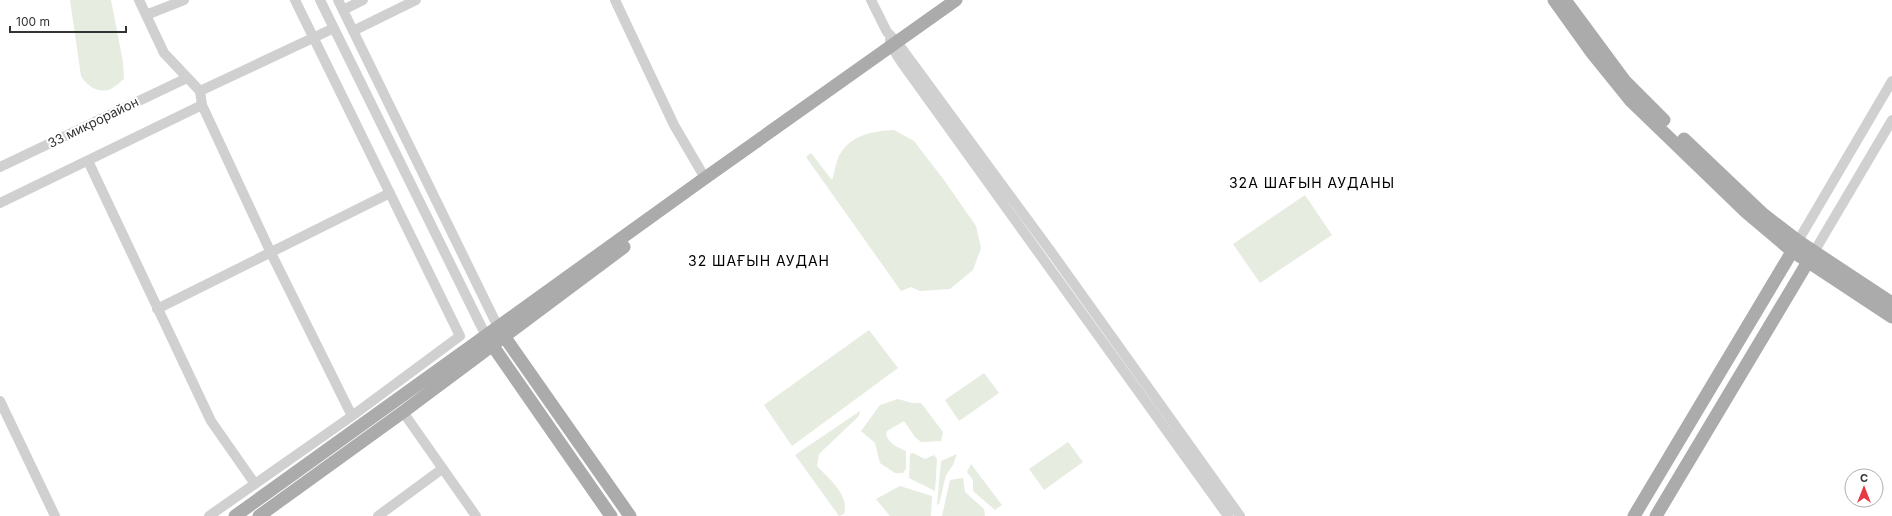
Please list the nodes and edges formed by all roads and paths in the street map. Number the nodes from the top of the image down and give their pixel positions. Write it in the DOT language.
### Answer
graph roads {
  1 [pos="139,0"];
  2 [pos="184,0"];
  3 [pos="295,0"];
  4 [pos="320,0"];
  5 [pos="338,0"];
  6 [pos="363,0"];
  7 [pos="416,0"];
  8 [pos="615,0"];
  9 [pos="871,0"];
  10 [pos="956,0"];
  11 [pos="966,0"];
  12 [pos="1554,0"];
  13 [pos="1566,0"];
  14 [pos="343,10"];
  15 [pos="146,15"];
  16 [pos="334,28"];
  17 [pos="353,31"];
  18 [pos="313,37"];
  19 [pos="895,46"];
  20 [pos="187,78"];
  21 [pos="1892,81"];
  22 [pos="200,92"];
  23 [pos="202,105"];
  24 [pos="1892,120"];
  25 [pos="88,161"];
  26 [pos="0,167"];
  27 [pos="705,178"];
  28 [pos="390,193"];
  29 [pos="0,203"];
  30 [pos="1795,246"];
  31 [pos="271,253"];
  32 [pos="1811,257"];
  33 [pos="1892,303"];
  34 [pos="157,309"];
  35 [pos="1892,317"];
  36 [pos="501,332"];
  37 [pos="489,341"];
  38 [pos="434,356"];
  39 [pos="442,367"];
  40 [pos="0,401"];
  41 [pos="403,412"];
  42 [pos="352,416"];
  43 [pos="442,470"];
  44 [pos="254,484"];
  45 [pos="55,516"];
  46 [pos="209,516"];
  47 [pos="235,516"];
  48 [pos="259,516"];
  49 [pos="378,516"];
  50 [pos="476,516"];
  51 [pos="611,516"];
  52 [pos="630,516"];
  53 [pos="1228,516"];
  54 [pos="1240,516"];
  55 [pos="1634,516"];
  56 [pos="1656,516"];
  1 -- 15 [label="street"];
  2 -- 15 [label="street"];
  3 -- 18 [label="street"];
  4 -- 16 [label="street"];
  5 -- 14 [label="street"];
  6 -- 14 [label="street"];
  7 -- 17 [label="street"];
  8 -- 27 [label="street"];
  9 -- 19 [label="street"];
  10 -- 19 [label="main road"];
  11 -- 19 [label="main road"];
  12 -- 30 [label="main road"];
  13 -- 30 [label="main road"];
  14 -- 17 [label="street"];
  15 -- 20 [label="street"];
  16 -- 18 [label="street"];
  16 -- 37 [label="street"];
  17 -- 36 [label="street"];
  18 -- 22 [label="street"];
  18 -- 28 [label="street"];
  19 -- 27 [label="main road"];
  19 -- 36 [label="main road"];
  19 -- 53 [label="street"];
  19 -- 54 [label="street"];
  20 -- 22 [label="street"];
  20 -- 26 [label="street, 33 микрорайон"];
  21 -- 30 [label="street"];
  22 -- 23 [label="street"];
  23 -- 25 [label="street"];
  23 -- 31 [label="street"];
  24 -- 32 [label="street"];
  25 -- 29 [label="street"];
  25 -- 34 [label="street"];
  27 -- 36 [label="main road"];
  28 -- 31 [label="street"];
  28 -- 38 [label="street"];
  30 -- 32 [label="main road"];
  30 -- 55 [label="main road"];
  31 -- 34 [label="street"];
  31 -- 42 [label="street"];
  32 -- 33 [label="main road"];
  32 -- 35 [label="main road"];
  32 -- 56 [label="main road"];
  34 -- 44 [label="street"];
  36 -- 37 [label="main road"];
  36 -- 52 [label="main road"];
  37 -- 39 [label="main road"];
  37 -- 41 [label="main road"];
  37 -- 51 [label="main road"];
  38 -- 39 [label="street"];
  38 -- 42 [label="street"];
  39 -- 47 [label="main road"];
  40 -- 45 [label="street"];
  41 -- 43 [label="street"];
  41 -- 48 [label="main road"];
  42 -- 44 [label="street"];
  43 -- 49 [label="street"];
  43 -- 50 [label="street"];
  44 -- 46 [label="street"];
}
